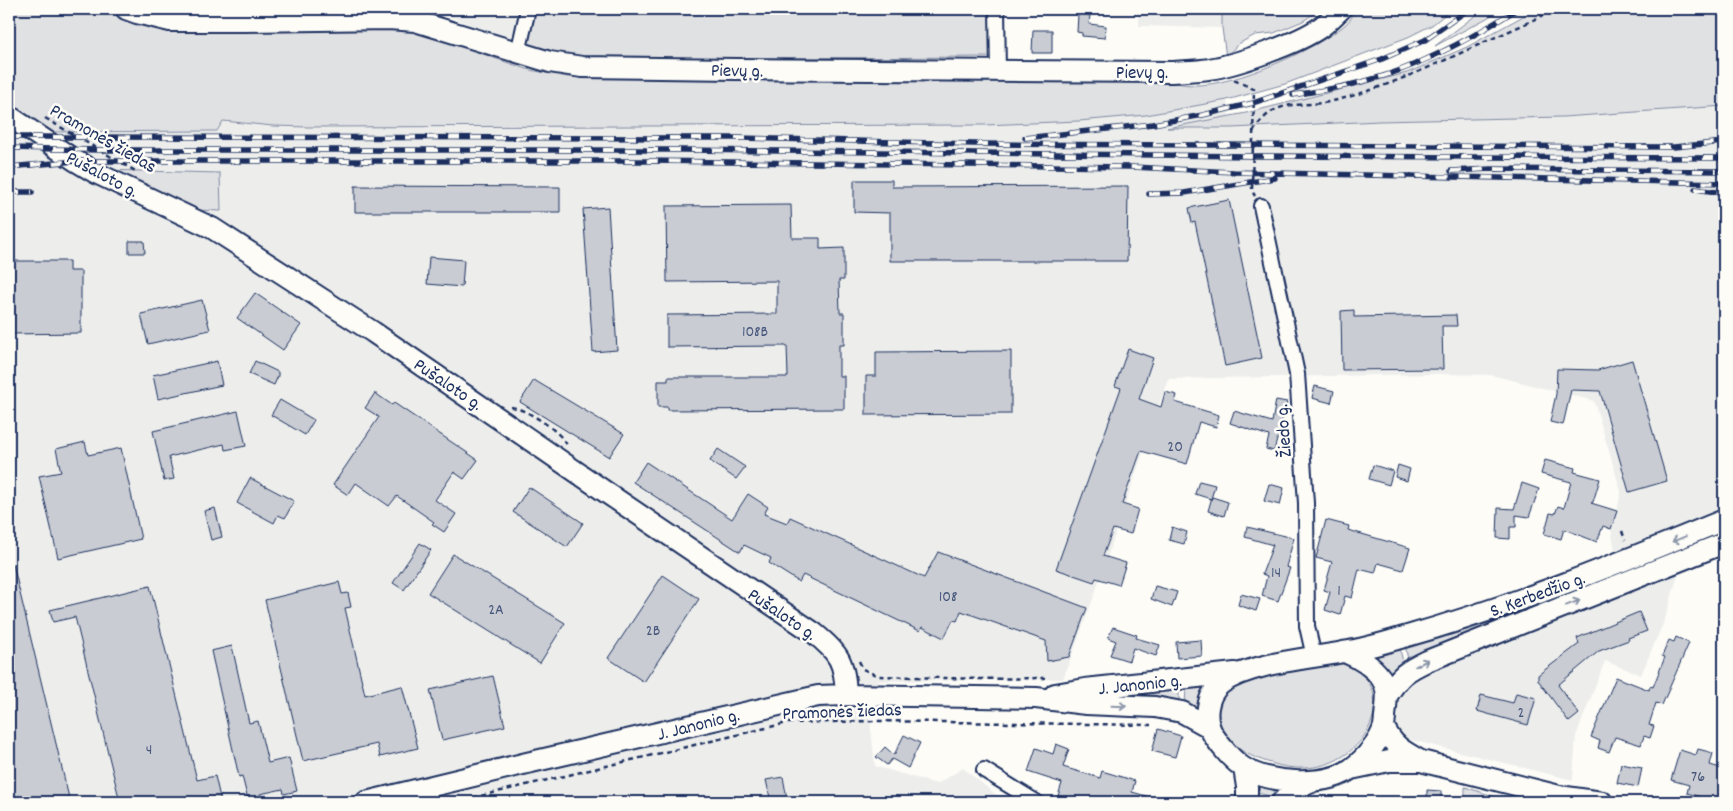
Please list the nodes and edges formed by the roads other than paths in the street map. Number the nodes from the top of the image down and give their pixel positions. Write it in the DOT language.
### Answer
graph roads {
  1 [pos="126,9"];
  2 [pos="528,9"];
  3 [pos="997,9"];
  4 [pos="1340,9"];
  5 [pos="518,53"];
  6 [pos="998,70"];
  7 [pos="9,116"];
  8 [pos="1261,206"];
  9 [pos="1724,520"];
  10 [pos="1724,543"];
  11 [pos="1345,652"];
  12 [pos="1314,657"];
  13 [pos="1244,672"];
  14 [pos="846,695"];
  15 [pos="1387,696"];
  16 [pos="1036,698"];
  17 [pos="1209,727"];
  18 [pos="1384,727"];
  19 [pos="1421,761"];
  20 [pos="1244,768"];
  21 [pos="1351,769"];
  22 [pos="984,770"];
  23 [pos="1316,781"];
  24 [pos="1567,799"];
  25 [pos="366,802"];
  26 [pos="1036,802"];
  27 [pos="1247,802"];
  28 [pos="1282,802"];
  29 [pos="1602,802"];
  1 -- 5 [label="main road, Pievų g."];
  2 -- 5 [label="street"];
  3 -- 6 [label="street"];
  4 -- 6 [label="main road, Pievų g."];
  5 -- 6 [label="main road, Pievų g."];
  7 -- 14 [label="main road, Pušaloto g."];
  8 -- 12 [label="street, Žiedo g."];
  9 -- 11 [label="main road, S. Kerbedžio g., one-way"];
  15 -- 10 [label="main road, S. Kerbedžio g., one-way"];
  11 -- 12 [label="main road"];
  11 -- 15 [label="main road"];
  12 -- 13 [label="main road"];
  13 -- 16 [label="main road, J. Janonio g."];
  13 -- 17 [label="main road"];
  14 -- 16 [label="main road, J. Janonio g."];
  14 -- 25 [label="main road, J. Janonio g."];
  15 -- 18 [label="main road"];
  16 -- 17 [label="main road, J. Janonio g., one-way"];
  17 -- 20 [label="main road"];
  18 -- 19 [label="main road"];
  18 -- 21 [label="main road"];
  19 -- 21 [label="main road"];
  19 -- 24 [label="main road"];
  20 -- 23 [label="main road"];
  20 -- 27 [label="main road"];
  21 -- 23 [label="main road"];
  22 -- 26 [label="street"];
  23 -- 28 [label="main road"];
  24 -- 29 [label="main road"];
}
